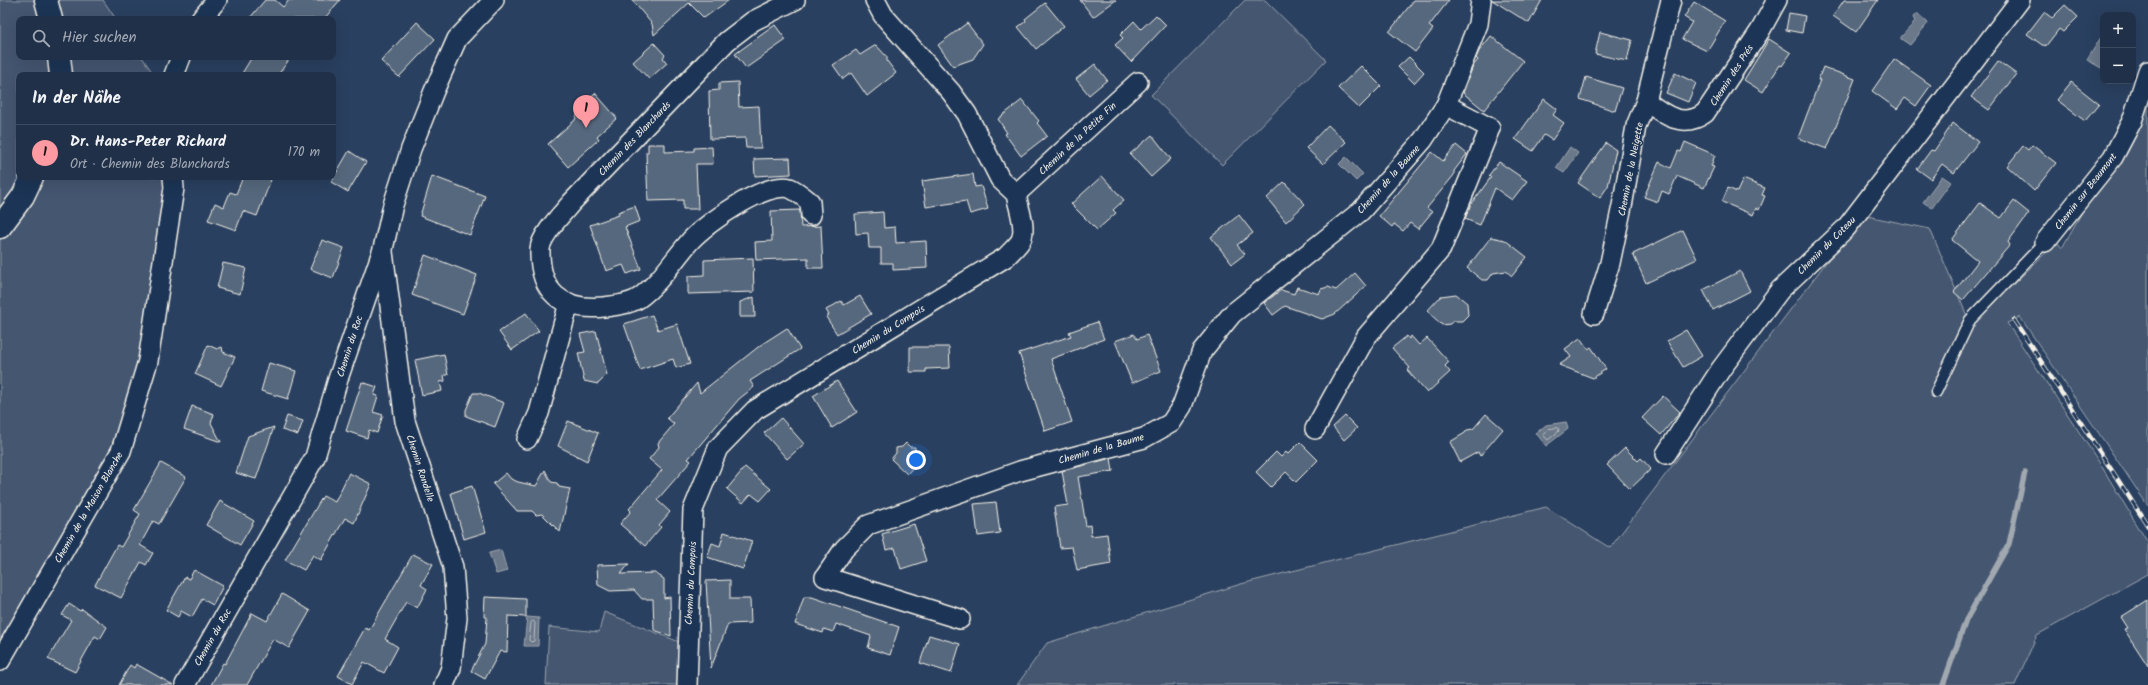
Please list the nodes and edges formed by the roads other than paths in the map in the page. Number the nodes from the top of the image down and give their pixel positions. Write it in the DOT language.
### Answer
graph roads {
  1 [pos="46,0"];
  2 [pos="217,0"];
  3 [pos="494,0"];
  4 [pos="795,0"];
  5 [pos="875,0"];
  6 [pos="1481,0"];
  7 [pos="1671,0"];
  8 [pos="1777,0"];
  9 [pos="2020,0"];
  10 [pos="50,16"];
  11 [pos="204,16"];
  12 [pos="59,60"];
  13 [pos="180,60"];
  14 [pos="2148,71"];
  15 [pos="61,72"];
  16 [pos="175,72"];
  17 [pos="1138,82"];
  18 [pos="1646,101"];
  19 [pos="1446,105"];
  20 [pos="31,180"];
  21 [pos="173,180"];
  22 [pos="1016,194"];
  23 [pos="812,215"];
  24 [pos="0,228"];
  25 [pos="2045,242"];
  26 [pos="383,248"];
  27 [pos="569,303"];
  28 [pos="1594,314"];
  29 [pos="1936,392"];
  30 [pos="1314,429"];
  31 [pos="527,439"];
  32 [pos="1666,454"];
  33 [pos="960,620"];
  34 [pos="0,661"];
  35 [pos="185,685"];
  36 [pos="444,685"];
  37 [pos="687,685"];
  1 -- 10 [label="street"];
  2 -- 11 [label="street"];
  3 -- 26 [label="street, Chemin du Roc"];
  4 -- 27 [label="street, Chemin des Blanchards"];
  5 -- 22 [label="street"];
  6 -- 19 [label="street, Chemin de la Baume"];
  7 -- 18 [label="street, Chemin de la Neigette"];
  8 -- 18 [label="street, Chemin des Prés"];
  9 -- 32 [label="street, Chemin du Coteau"];
  12 -- 15 [label="street"];
  13 -- 16 [label="street"];
  14 -- 25 [label="street, Chemin sur Beaumont"];
  17 -- 22 [label="street, Chemin de la Petite Fin"];
  18 -- 28 [label="street, Chemin de la Neigette"];
  19 -- 30 [label="street"];
  19 -- 33 [label="street, Chemin de la Baume"];
  20 -- 24 [label="street"];
  21 -- 34 [label="street, Chemin de la Maison Blanche"];
  22 -- 37 [label="street, Chemin du Compois"];
  23 -- 27 [label="street, Chemin des Blanchards"];
  25 -- 29 [label="lane"];
  26 -- 35 [label="street, Chemin du Roc"];
  26 -- 36 [label="street, Chemin Rondelle"];
  27 -- 31 [label="street"];
}
